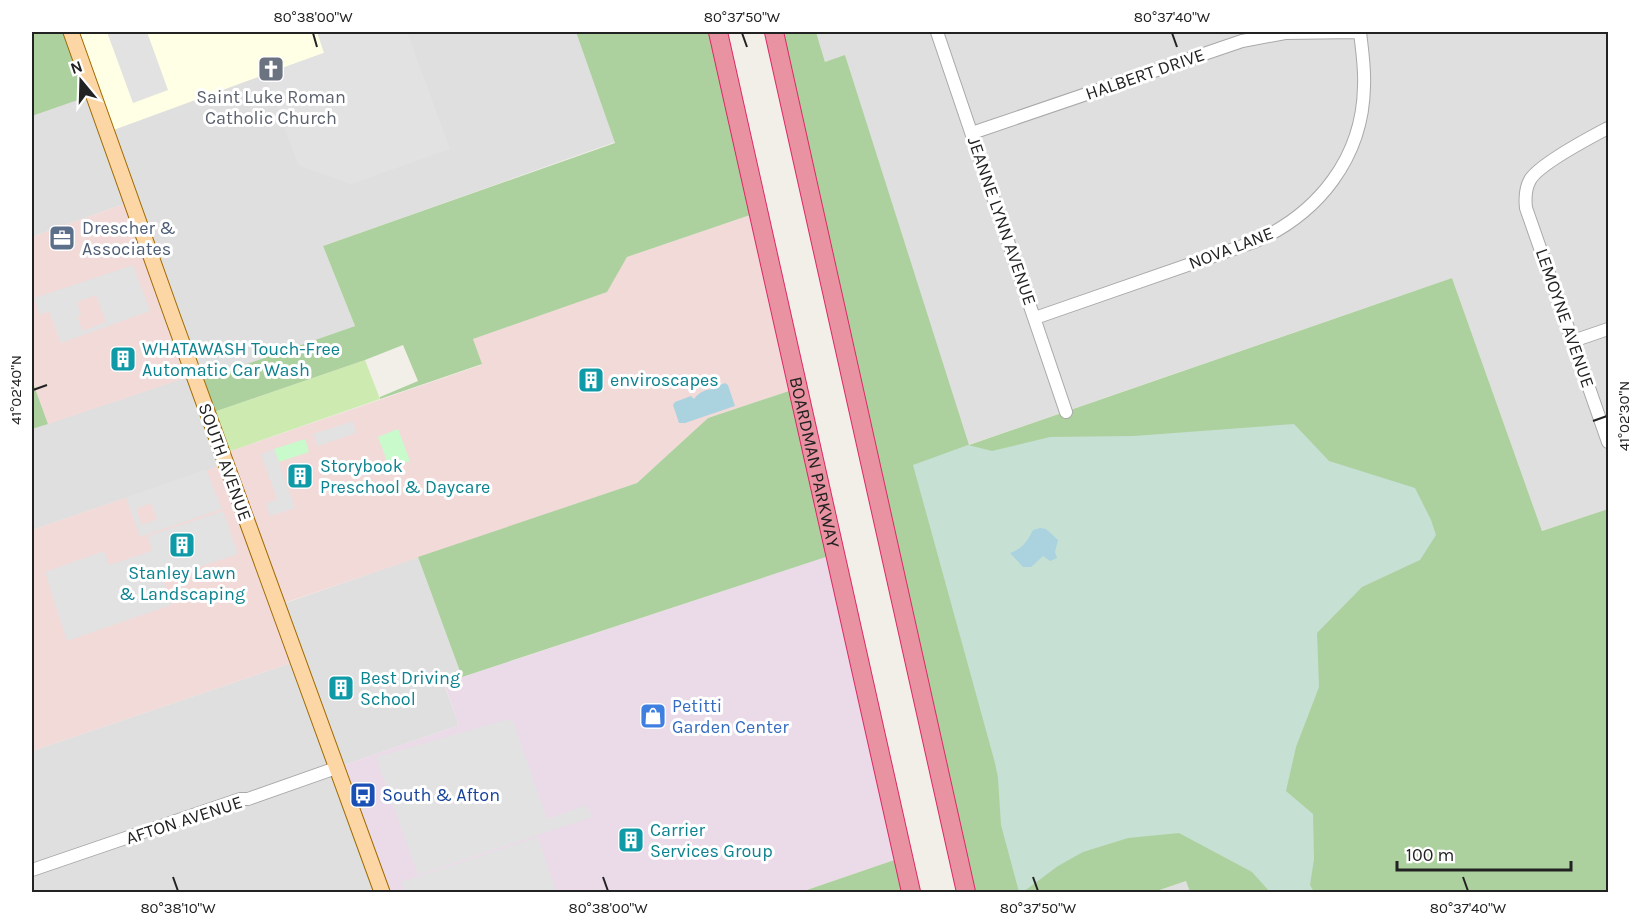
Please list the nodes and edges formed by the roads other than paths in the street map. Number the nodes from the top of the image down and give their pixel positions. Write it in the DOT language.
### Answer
graph roads {
  1 [pos="71,32"];
  2 [pos="718,32"];
  3 [pos="774,32"];
  4 [pos="937,32"];
  5 [pos="1358,32"];
  6 [pos="1608,128"];
  7 [pos="972,133"];
  8 [pos="1035,318"];
  9 [pos="1608,328"];
  10 [pos="1573,341"];
  11 [pos="1066,412"];
  12 [pos="1608,442"];
  13 [pos="336,768"];
  14 [pos="32,870"];
  15 [pos="382,892"];
  16 [pos="911,892"];
  17 [pos="966,892"];
  1 -- 13 [label="main road, SOUTH AVENUE"];
  2 -- 16 [label="highway, BOARDMAN PARKWAY"];
  3 -- 17 [label="highway"];
  4 -- 7 [label="street, JEANNE LYNN AVENUE"];
  5 -- 7 [label="street, HALBERT DRIVE"];
  5 -- 8 [label="street, NOVA LANE"];
  6 -- 10 [label="street, LEMOYNE AVENUE"];
  7 -- 8 [label="street, JEANNE LYNN AVENUE"];
  8 -- 11 [label="street, JEANNE LYNN AVENUE"];
  9 -- 10 [label="street"];
  10 -- 12 [label="street, LEMOYNE AVENUE"];
  13 -- 14 [label="street, AFTON AVENUE"];
  13 -- 15 [label="main road, SOUTH AVENUE"];
}
